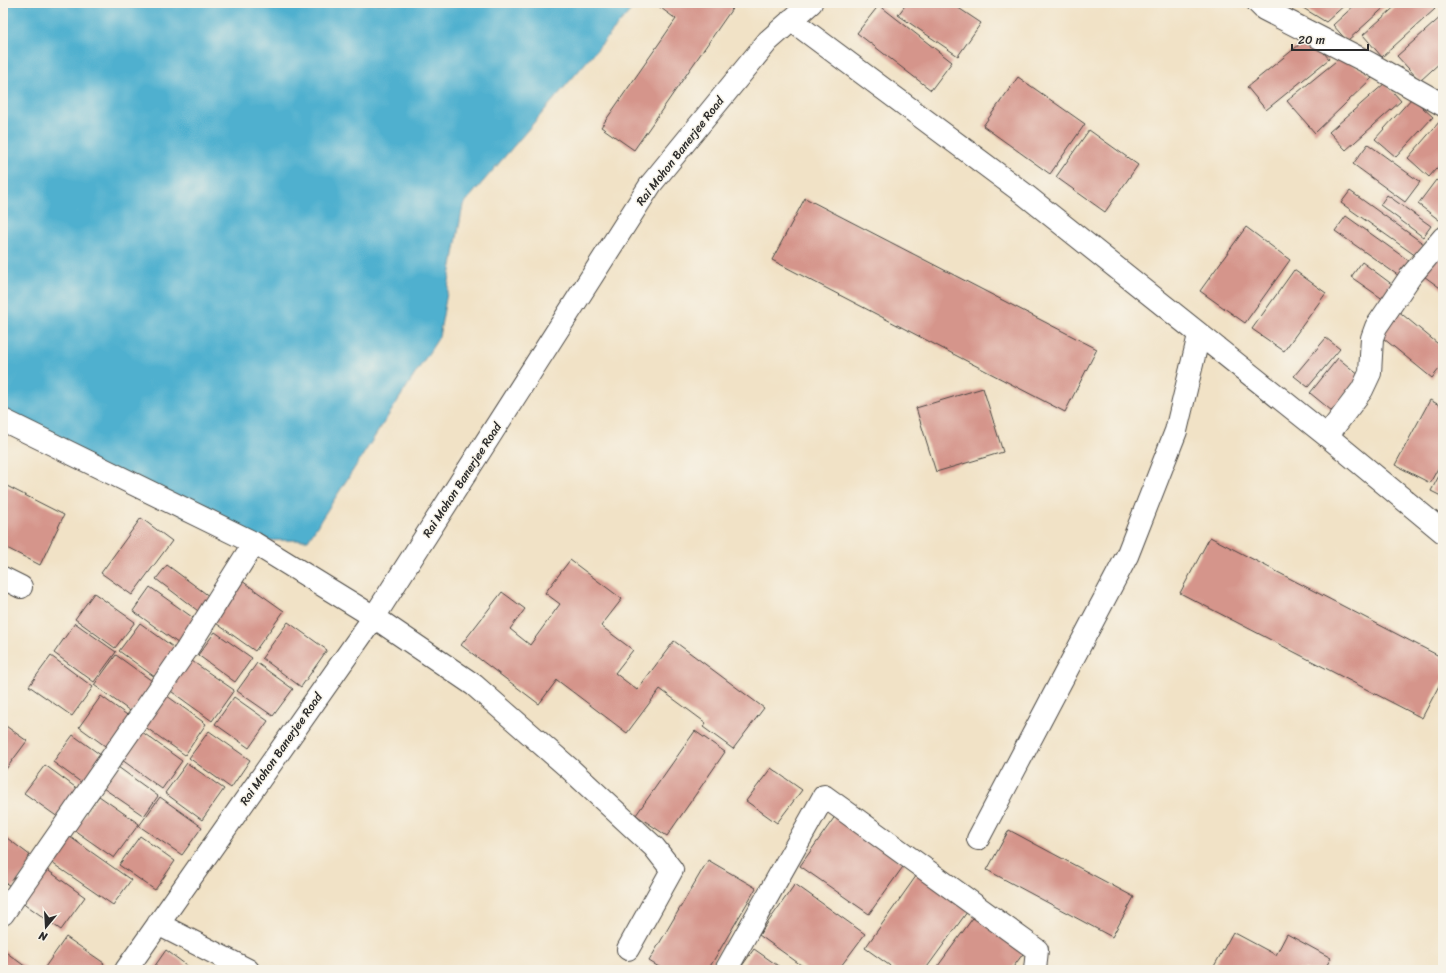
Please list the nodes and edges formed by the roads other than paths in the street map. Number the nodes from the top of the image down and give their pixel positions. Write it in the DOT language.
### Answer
graph roads {
  1 [pos="811,3"];
  2 [pos="1258,3"];
  3 [pos="791,20"];
  4 [pos="1443,105"];
  5 [pos="1443,238"];
  6 [pos="1199,335"];
  7 [pos="3,420"];
  8 [pos="1327,436"];
  9 [pos="1443,532"];
  10 [pos="254,543"];
  11 [pos="374,617"];
  12 [pos="978,839"];
  13 [pos="3,914"];
  14 [pos="158,924"];
  15 [pos="628,949"];
  16 [pos="126,970"];
  17 [pos="248,970"];
  18 [pos="726,970"];
  19 [pos="1036,970"];
  1 -- 3 [label="street, Rai Mohon Banerjee Road"];
  2 -- 4 [label="street"];
  3 -- 6 [label="street"];
  3 -- 11 [label="street, Rai Mohon Banerjee Road"];
  5 -- 8 [label="street"];
  6 -- 8 [label="street"];
  6 -- 12 [label="street"];
  7 -- 10 [label="street"];
  8 -- 9 [label="street"];
  10 -- 11 [label="street"];
  10 -- 13 [label="street"];
  11 -- 14 [label="street, Rai Mohon Banerjee Road"];
  11 -- 15 [label="street"];
  14 -- 16 [label="street, Rai Mohon Banerjee Road"];
  14 -- 17 [label="street"];
  18 -- 19 [label="street"];
}
